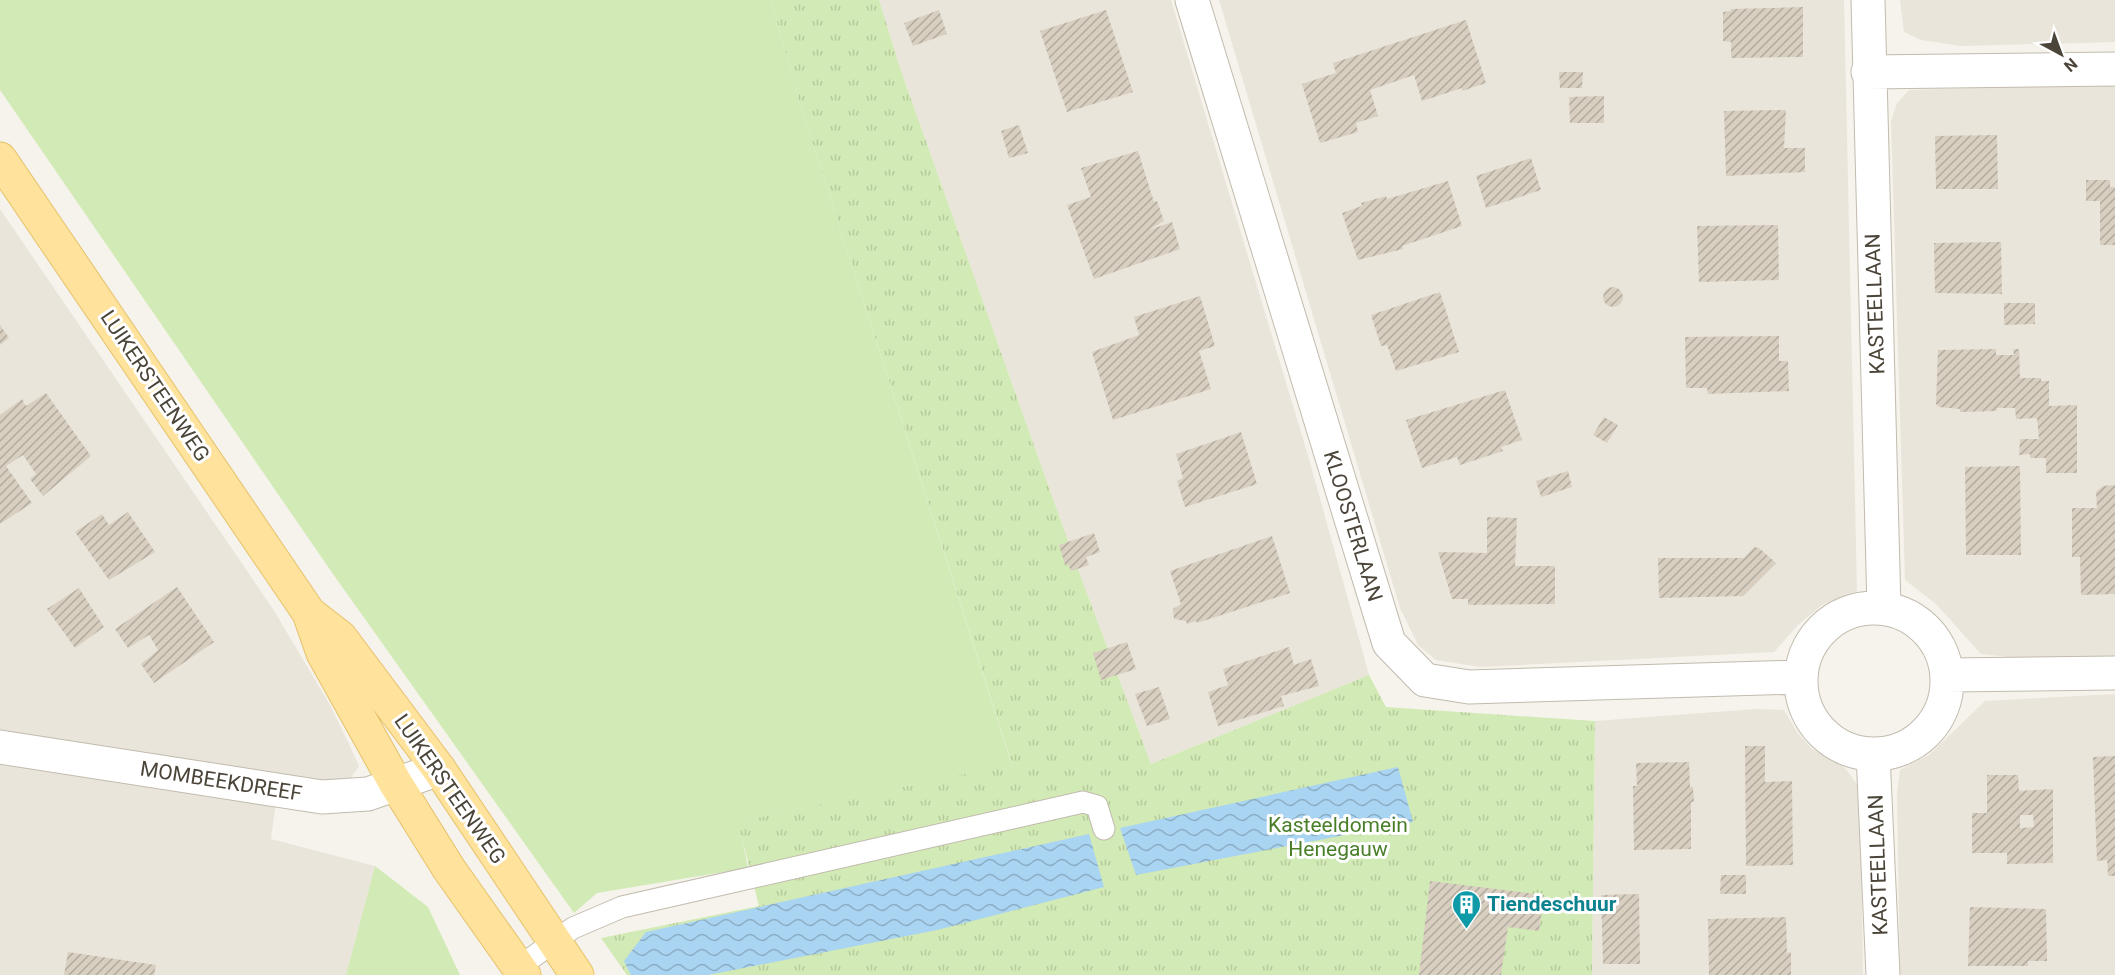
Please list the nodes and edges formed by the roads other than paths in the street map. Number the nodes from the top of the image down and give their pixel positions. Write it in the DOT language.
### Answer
graph roads {
  1 [pos="1192,0"];
  2 [pos="1868,0"];
  3 [pos="2115,69"];
  4 [pos="1868,72"];
  5 [pos="0,159"];
  6 [pos="1884,608"];
  7 [pos="309,613"];
  8 [pos="2115,673"];
  9 [pos="1947,675"];
  10 [pos="1800,677"];
  11 [pos="0,747"];
  12 [pos="1873,754"];
  13 [pos="439,769"];
  14 [pos="396,784"];
  15 [pos="1104,829"];
  16 [pos="554,940"];
  17 [pos="521,971"];
  18 [pos="578,975"];
  19 [pos="1883,975"];
  1 -- 10 [label="street, KLOOSTERLAAN"];
  2 -- 4 [label="street, KASTEELLAAN"];
  3 -- 4 [label="street"];
  4 -- 6 [label="street, KASTEELLAAN"];
  5 -- 7 [label="main road, LUIKERSTEENWEG"];
  6 -- 9 [label="street"];
  6 -- 10 [label="street"];
  7 -- 13 [label="main road, LUIKERSTEENWEG"];
  7 -- 14 [label="main road, LUIKERSTEENWEG"];
  8 -- 9 [label="street"];
  9 -- 12 [label="street"];
  10 -- 12 [label="street"];
  11 -- 14 [label="street, MOMBEEKDREEF"];
  12 -- 19 [label="street, KASTEELLAAN"];
  13 -- 14 [label="street, MOMBEEKDREEF"];
  13 -- 16 [label="main road, LUIKERSTEENWEG"];
  14 -- 17 [label="main road, LUIKERSTEENWEG"];
  15 -- 16 [label="lane"];
  16 -- 17 [label="lane"];
  16 -- 18 [label="main road, LUIKERSTEENWEG"];
}
